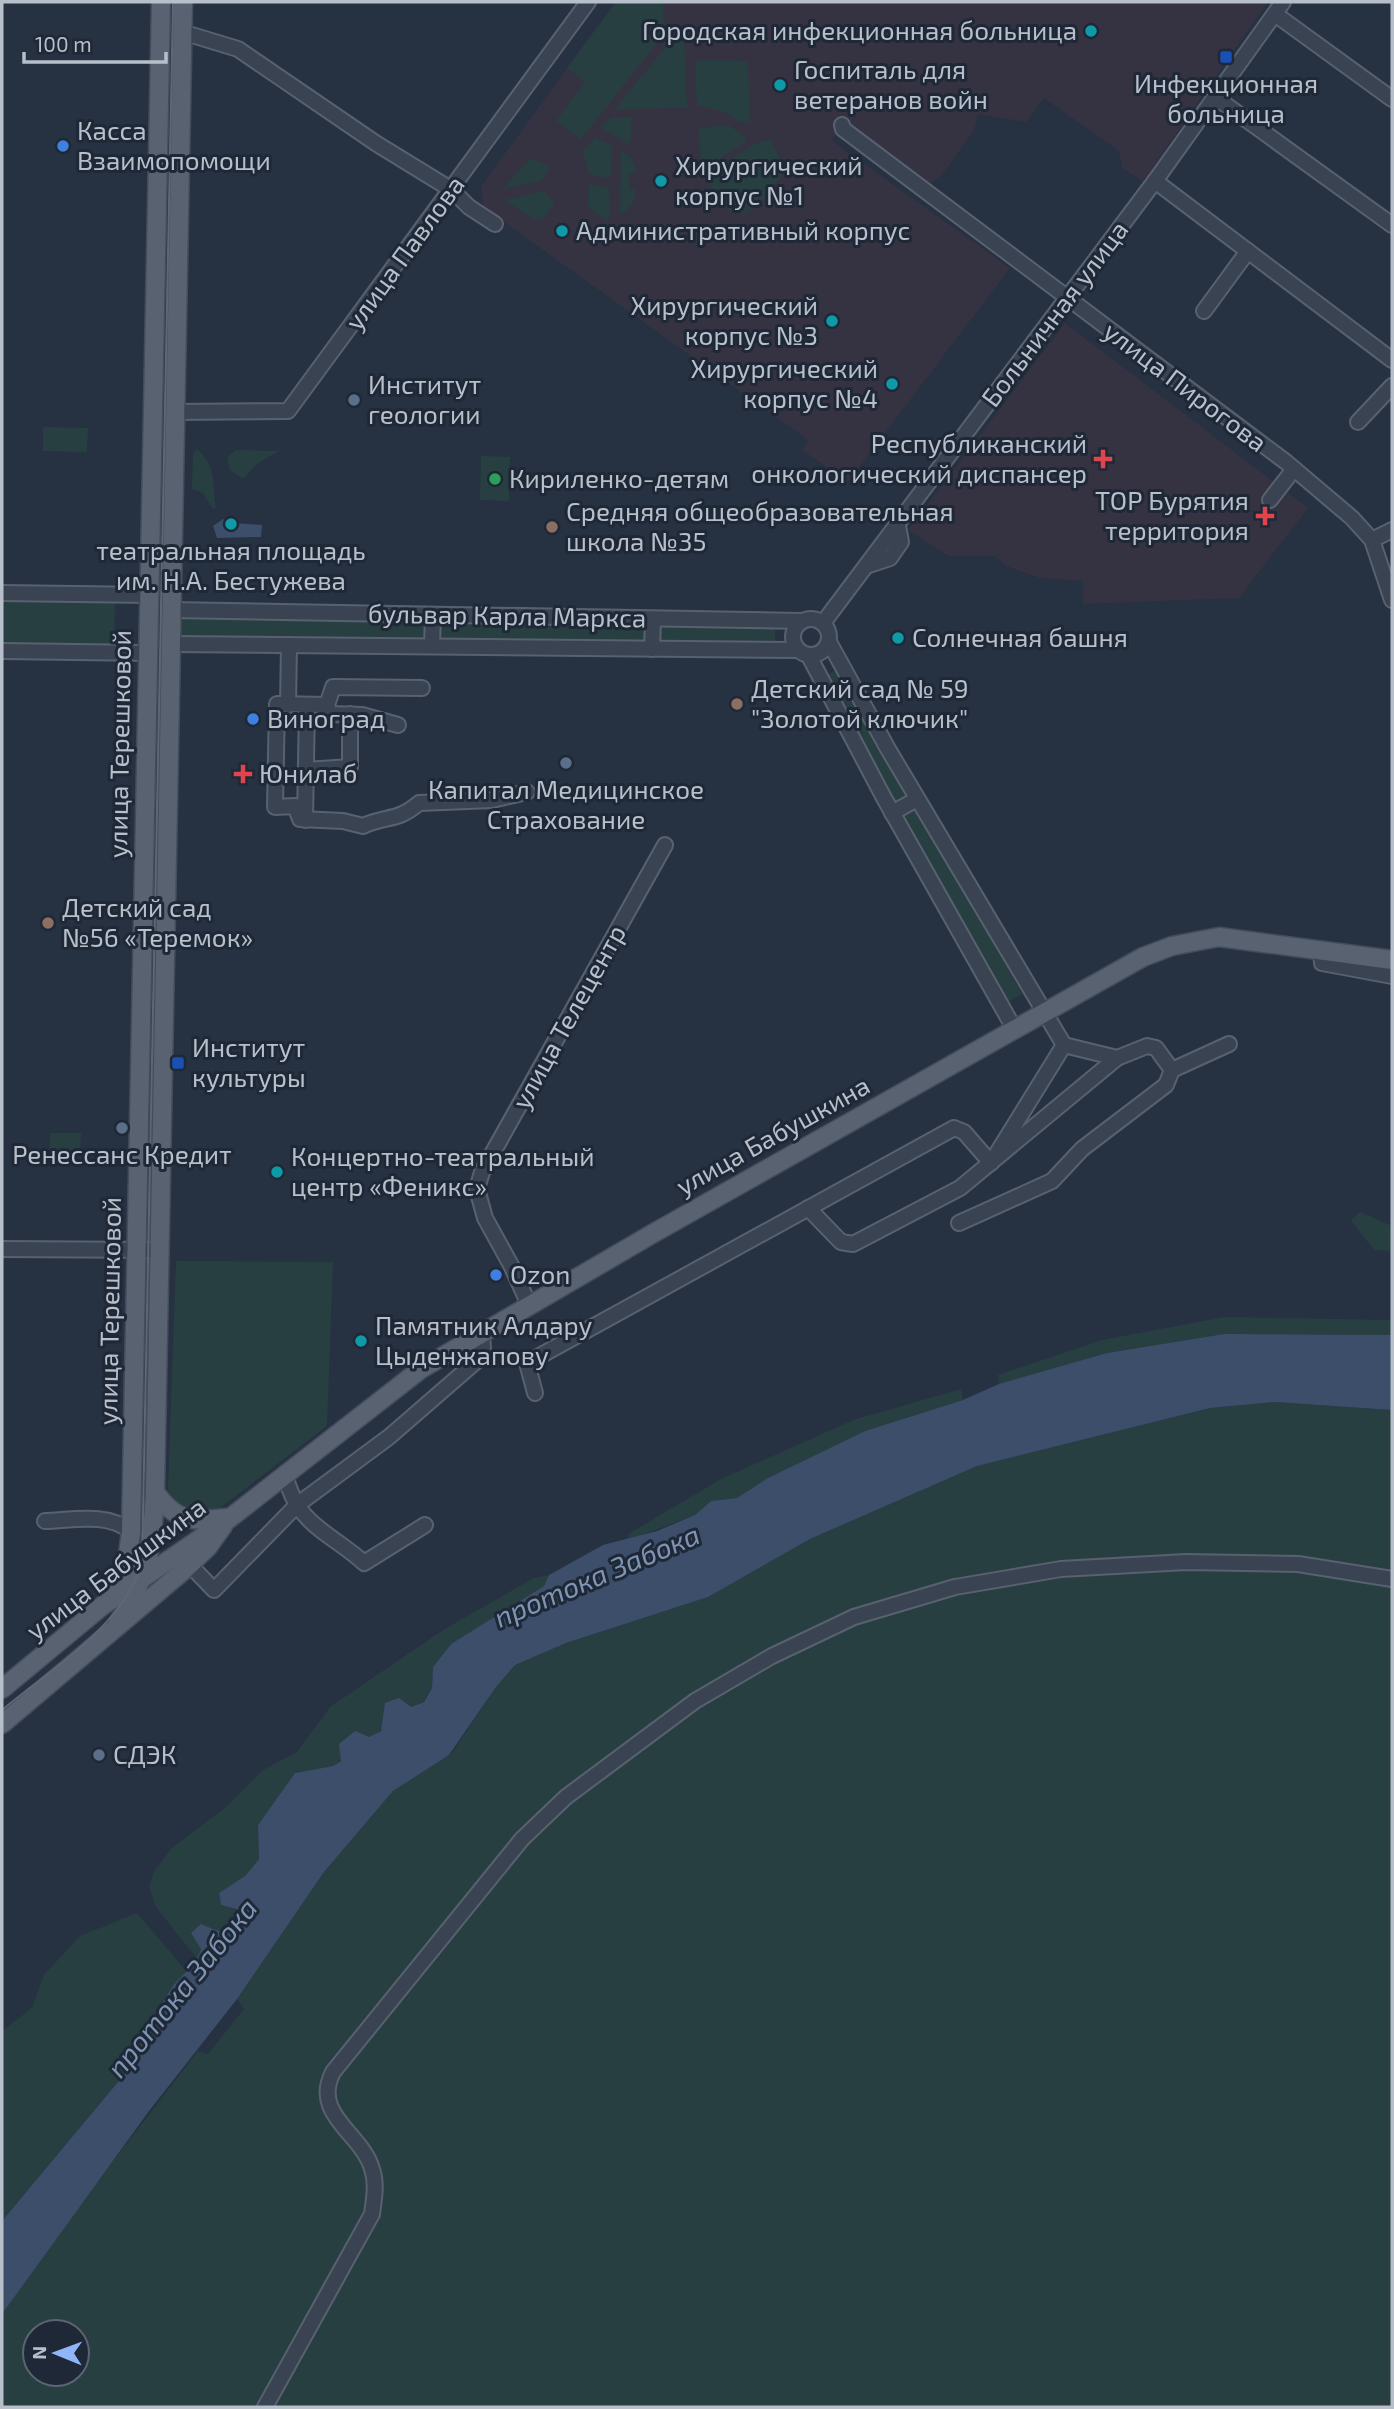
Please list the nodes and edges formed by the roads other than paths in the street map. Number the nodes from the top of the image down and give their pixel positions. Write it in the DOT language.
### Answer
graph roads {
  1 [pos="161,2"];
  2 [pos="183,2"];
  3 [pos="588,2"];
  4 [pos="1279,8"];
  5 [pos="182,32"];
  6 [pos="1215,97"];
  7 [pos="1392,99"];
  8 [pos="842,125"];
  9 [pos="1155,181"];
  10 [pos="452,190"];
  11 [pos="495,224"];
  12 [pos="1392,225"];
  13 [pos="1248,251"];
  14 [pos="1068,299"];
  15 [pos="1204,310"];
  16 [pos="1392,360"];
  17 [pos="1392,386"];
  18 [pos="153,411"];
  19 [pos="173,412"];
  20 [pos="1358,422"];
  21 [pos="1294,469"];
  22 [pos="1270,500"];
  23 [pos="1392,530"];
  24 [pos="1372,540"];
  25 [pos="2,593"];
  26 [pos="149,595"];
  27 [pos="1392,600"];
  28 [pos="171,610"];
  29 [pos="433,615"];
  30 [pos="653,618"];
  31 [pos="802,621"];
  32 [pos="823,623"];
  33 [pos="829,642"];
  34 [pos="170,643"];
  35 [pos="289,645"];
  36 [pos="432,646"];
  37 [pos="652,649"];
  38 [pos="2,651"];
  39 [pos="148,653"];
  40 [pos="803,653"];
  41 [pos="422,688"];
  42 [pos="288,705"];
  43 [pos="307,705"];
  44 [pos="327,705"];
  45 [pos="350,715"];
  46 [pos="398,725"];
  47 [pos="306,770"];
  48 [pos="527,792"];
  49 [pos="917,799"];
  50 [pos="302,811"];
  51 [pos="892,813"];
  52 [pos="665,845"];
  53 [pos="1321,950"];
  54 [pos="1392,960"];
  55 [pos="1392,976"];
  56 [pos="1043,1014"];
  57 [pos="1015,1030"];
  58 [pos="1229,1044"];
  59 [pos="1064,1045"];
  60 [pos="1117,1058"];
  61 [pos="1172,1070"];
  62 [pos="991,1163"];
  63 [pos="808,1208"];
  64 [pos="959,1223"];
  65 [pos="2,1249"];
  66 [pos="158,1250"];
  67 [pos="138,1251"];
  68 [pos="529,1305"];
  69 [pos="482,1334"];
  70 [pos="535,1393"];
  71 [pos="284,1474"];
  72 [pos="155,1492"];
  73 [pos="297,1505"];
  74 [pos="230,1518"];
  75 [pos="45,1521"];
  76 [pos="425,1525"];
  77 [pos="131,1529"];
  78 [pos="152,1543"];
  79 [pos="173,1555"];
  80 [pos="190,1565"];
  81 [pos="145,1574"];
  82 [pos="1392,1579"];
  83 [pos="102,1606"];
  84 [pos="117,1625"];
  85 [pos="2,1689"];
  86 [pos="2,1724"];
  87 [pos="265,2407"];
  1 -- 18 [label="main road, улица Терешковой"];
  2 -- 5 [label="main road, улица Терешковой"];
  3 -- 10 [label="street, улица Павлова"];
  4 -- 6 [label="street, Больничная улица"];
  4 -- 7 [label="street"];
  5 -- 10 [label="street"];
  5 -- 19 [label="main road, улица Терешковой"];
  6 -- 9 [label="street, Больничная улица"];
  6 -- 12 [label="street"];
  8 -- 14 [label="street, улица Пирогова"];
  9 -- 13 [label="street"];
  9 -- 14 [label="street, Больничная улица"];
  10 -- 11 [label="street"];
  10 -- 19 [label="street, улица Павлова"];
  13 -- 15 [label="street"];
  13 -- 16 [label="street"];
  14 -- 21 [label="street, улица Пирогова"];
  14 -- 32 [label="street, Больничная улица"];
  17 -- 20 [label="street"];
  18 -- 19 [label="main road"];
  18 -- 26 [label="main road, улица Терешковой"];
  19 -- 28 [label="main road, улица Терешковой"];
  21 -- 22 [label="street"];
  21 -- 24 [label="street, улица Пирогова"];
  23 -- 24 [label="street"];
  24 -- 27 [label="street, улица Пирогова"];
  25 -- 26 [label="street"];
  26 -- 39 [label="main road, улица Терешковой"];
  28 -- 29 [label="street, бульвар Карла Маркса"];
  28 -- 34 [label="main road, улица Терешковой"];
  29 -- 30 [label="street, бульвар Карла Маркса"];
  29 -- 36 [label="street"];
  30 -- 31 [label="street, бульвар Карла Маркса"];
  30 -- 37 [label="street"];
  31 -- 32 [label="street"];
  31 -- 40 [label="street"];
  32 -- 33 [label="street"];
  33 -- 40 [label="street"];
  33 -- 49 [label="street"];
  34 -- 35 [label="street, бульвар Карла Маркса"];
  34 -- 66 [label="main road, улица Терешковой"];
  35 -- 36 [label="street, бульвар Карла Маркса"];
  35 -- 42 [label="street"];
  36 -- 37 [label="street, бульвар Карла Маркса"];
  37 -- 40 [label="street, бульвар Карла Маркса"];
  38 -- 39 [label="street"];
  39 -- 67 [label="main road, улица Терешковой"];
  40 -- 51 [label="street"];
  41 -- 44 [label="street"];
  42 -- 43 [label="street"];
  42 -- 50 [label="street"];
  43 -- 44 [label="street"];
  43 -- 47 [label="street"];
  44 -- 45 [label="street"];
  45 -- 46 [label="street"];
  45 -- 47 [label="street"];
  47 -- 50 [label="street"];
  48 -- 50 [label="street"];
  49 -- 51 [label="street"];
  49 -- 56 [label="street"];
  51 -- 57 [label="street"];
  52 -- 68 [label="street, улица Телецентр"];
  53 -- 54 [label="main road, улица Бабушкина"];
  53 -- 55 [label="street"];
  53 -- 56 [label="main road, улица Бабушкина"];
  56 -- 57 [label="main road, улица Бабушкина"];
  56 -- 59 [label="street"];
  57 -- 68 [label="main road, улица Бабушкина"];
  58 -- 61 [label="street"];
  59 -- 60 [label="street"];
  59 -- 62 [label="street"];
  60 -- 61 [label="street"];
  60 -- 62 [label="street"];
  61 -- 64 [label="street"];
  62 -- 63 [label="street"];
  62 -- 63 [label="street"];
  63 -- 70 [label="street"];
  65 -- 67 [label="street"];
  66 -- 67 [label="street"];
  66 -- 72 [label="main road, улица Терешковой"];
  67 -- 77 [label="main road, улица Терешковой"];
  68 -- 69 [label="main road, улица Бабушкина"];
  69 -- 71 [label="main road, улица Бабушкина"];
  69 -- 73 [label="street"];
  71 -- 73 [label="street"];
  71 -- 74 [label="main road, улица Бабушкина"];
  72 -- 74 [label="main road"];
  72 -- 78 [label="main road, улица Терешковой"];
  73 -- 76 [label="street"];
  73 -- 80 [label="street"];
  74 -- 79 [label="main road, улица Бабушкина"];
  74 -- 80 [label="main road, улица Бабушкина"];
  75 -- 77 [label="street"];
  77 -- 78 [label="main road"];
  77 -- 83 [label="main road, улица Терешковой"];
  78 -- 79 [label="main road"];
  78 -- 81 [label="main road, улица Терешковой"];
  79 -- 80 [label="main road"];
  79 -- 81 [label="main road, улица Бабушкина"];
  80 -- 84 [label="main road, улица Бабушкина"];
  81 -- 83 [label="main road, улица Бабушкина"];
  81 -- 84 [label="main road"];
  82 -- 87 [label="street"];
  83 -- 85 [label="main road, улица Бабушкина"];
  84 -- 86 [label="main road, улица Бабушкина"];
}
